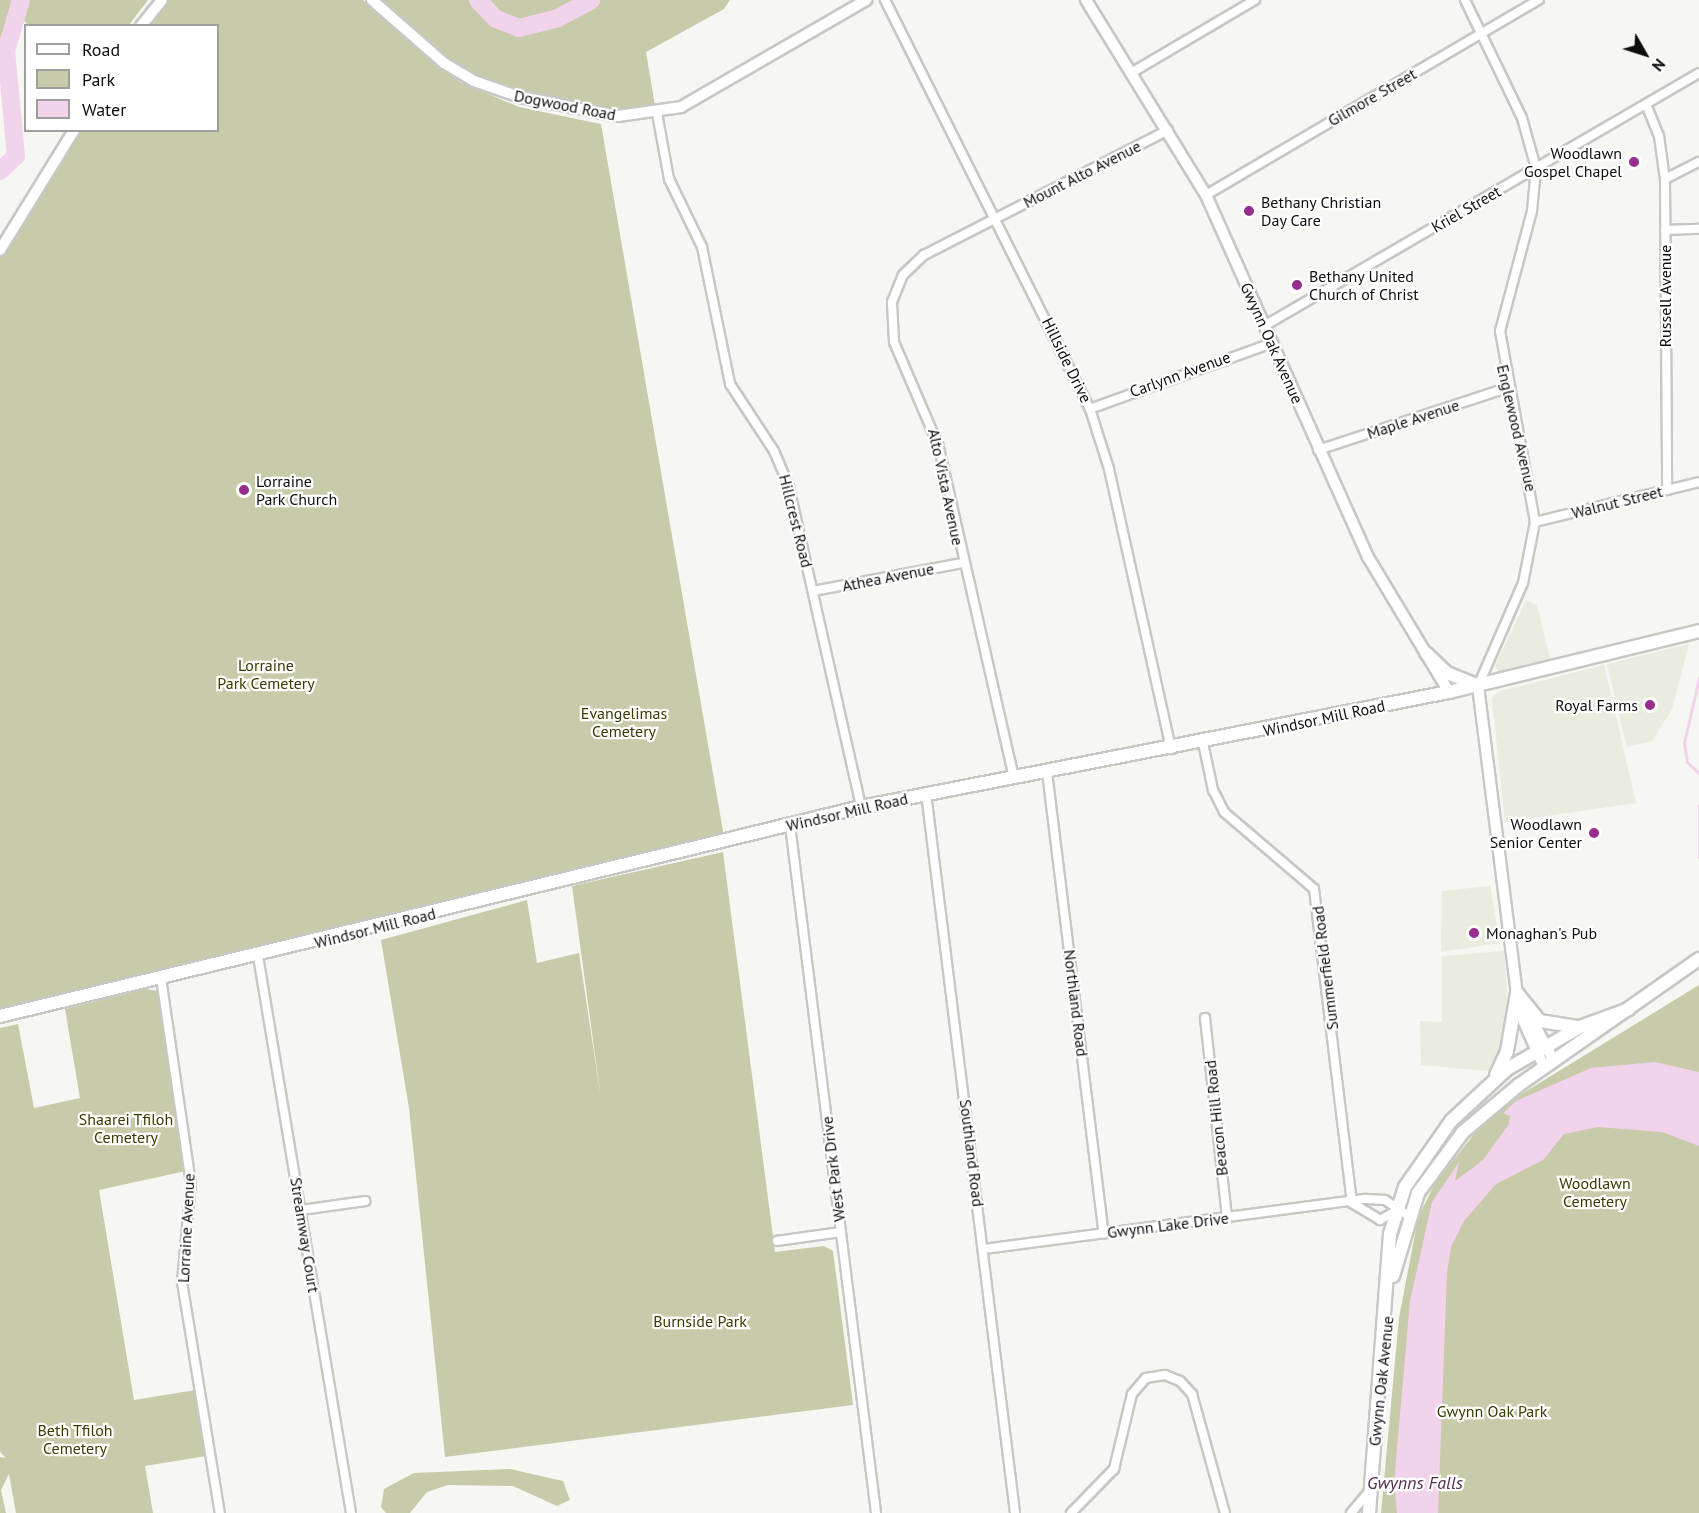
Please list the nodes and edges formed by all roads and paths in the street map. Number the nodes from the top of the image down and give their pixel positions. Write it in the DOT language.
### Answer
graph roads {
  1 [pos="162,0"];
  2 [pos="372,0"];
  3 [pos="866,0"];
  4 [pos="885,0"];
  5 [pos="1086,0"];
  6 [pos="1255,0"];
  7 [pos="1465,0"];
  8 [pos="1539,0"];
  9 [pos="143,24"];
  10 [pos="1481,34"];
  11 [pos="1131,73"];
  12 [pos="1699,73"];
  13 [pos="1646,104"];
  14 [pos="657,113"];
  15 [pos="1168,130"];
  16 [pos="73,132"];
  17 [pos="1699,162"];
  18 [pos="1536,168"];
  19 [pos="1665,179"];
  20 [pos="1206,195"];
  21 [pos="995,217"];
  22 [pos="1699,229"];
  23 [pos="1665,230"];
  24 [pos="0,250"];
  25 [pos="1264,326"];
  26 [pos="1272,343"];
  27 [pos="1507,388"];
  28 [pos="1090,409"];
  29 [pos="1318,450"];
  30 [pos="1699,482"];
  31 [pos="1667,490"];
  32 [pos="1535,522"];
  33 [pos="962,563"];
  34 [pos="813,591"];
  35 [pos="1699,631"];
  36 [pos="1426,652"];
  37 [pos="1478,686"];
  38 [pos="1449,692"];
  39 [pos="1203,743"];
  40 [pos="1171,749"];
  41 [pos="1047,772"];
  42 [pos="1014,778"];
  43 [pos="926,793"];
  44 [pos="861,807"];
  45 [pos="790,825"];
  46 [pos="258,956"];
  47 [pos="1699,959"];
  48 [pos="161,978"];
  49 [pos="1517,993"];
  50 [pos="1629,1009"];
  51 [pos="0,1016"];
  52 [pos="1205,1018"];
  53 [pos="1580,1027"];
  54 [pos="1541,1048"];
  55 [pos="1549,1064"];
  56 [pos="1492,1081"];
  57 [pos="365,1201"];
  58 [pos="1352,1203"];
  59 [pos="301,1210"];
  60 [pos="1403,1214"];
  61 [pos="1227,1218"];
  62 [pos="840,1232"];
  63 [pos="1104,1233"];
  64 [pos="777,1241"];
  65 [pos="984,1249"];
  66 [pos="1370,1490"];
  67 [pos="220,1513"];
  68 [pos="351,1513"];
  69 [pos="876,1513"];
  70 [pos="1015,1513"];
  71 [pos="1071,1513"];
  72 [pos="1225,1513"];
  73 [pos="1352,1513"];
  74 [pos="1369,1513"];
  1 -- 9 [label="street"];
  2 -- 14 [label="street, Dogwood Road"];
  3 -- 14 [label="street, Dogwood Road"];
  4 -- 21 [label="street, Hillside Drive"];
  5 -- 11 [label="street, Gwynn Oak Avenue"];
  6 -- 11 [label="street"];
  7 -- 10 [label="street, Englewood Avenue"];
  8 -- 10 [label="street, Gilmore Street"];
  10 -- 18 [label="street, Englewood Avenue"];
  10 -- 20 [label="street, Gilmore Street"];
  11 -- 15 [label="street, Gwynn Oak Avenue"];
  12 -- 13 [label="street, Kriel Street"];
  13 -- 18 [label="street, Kriel Street"];
  13 -- 19 [label="street, Russell Avenue"];
  14 -- 34 [label="street, Hillcrest Road"];
  15 -- 20 [label="street, Gwynn Oak Avenue"];
  15 -- 21 [label="street, Mount Alto Avenue"];
  16 -- 24 [label="street"];
  17 -- 19 [label="street"];
  18 -- 25 [label="street, Kriel Street"];
  18 -- 27 [label="street, Englewood Avenue"];
  19 -- 23 [label="street, Russell Avenue"];
  20 -- 25 [label="street, Gwynn Oak Avenue"];
  21 -- 28 [label="street, Hillside Drive"];
  21 -- 33 [label="street, Alto Vista Avenue"];
  22 -- 23 [label="street"];
  23 -- 31 [label="street, Russell Avenue"];
  25 -- 26 [label="street, Gwynn Oak Avenue"];
  26 -- 28 [label="street, Carlynn Avenue"];
  26 -- 29 [label="street, Gwynn Oak Avenue"];
  27 -- 29 [label="street, Maple Avenue"];
  27 -- 32 [label="street, Englewood Avenue"];
  28 -- 40 [label="street, Hillside Drive"];
  29 -- 36 [label="street, Gwynn Oak Avenue"];
  30 -- 31 [label="street, Walnut Street"];
  31 -- 32 [label="street, Walnut Street"];
  32 -- 37 [label="street, Englewood Avenue"];
  33 -- 34 [label="street, Athea Avenue"];
  33 -- 42 [label="street, Alto Vista Avenue"];
  34 -- 44 [label="street, Hillcrest Road"];
  35 -- 37 [label="main road, Windsor Mill Road"];
  36 -- 37 [label="main road"];
  36 -- 38 [label="street, Gwynn Oak Avenue"];
  37 -- 38 [label="main road, Windsor Mill Road"];
  37 -- 49 [label="street"];
  38 -- 39 [label="main road, Windsor Mill Road"];
  39 -- 40 [label="main road, Windsor Mill Road"];
  39 -- 58 [label="street, Summerfield Road"];
  40 -- 41 [label="main road, Windsor Mill Road"];
  41 -- 42 [label="main road, Windsor Mill Road"];
  41 -- 63 [label="street, Northland Road"];
  42 -- 43 [label="main road, Windsor Mill Road"];
  43 -- 44 [label="main road, Windsor Mill Road"];
  43 -- 65 [label="street, Southland Road"];
  44 -- 45 [label="main road, Windsor Mill Road"];
  45 -- 46 [label="main road, Windsor Mill Road"];
  45 -- 62 [label="street, West Park Drive"];
  46 -- 48 [label="main road, Windsor Mill Road"];
  46 -- 59 [label="street, Streamway Court"];
  47 -- 50 [label="main road"];
  48 -- 51 [label="main road, Windsor Mill Road"];
  48 -- 67 [label="street, Lorraine Avenue"];
  49 -- 53 [label="main road"];
  49 -- 54 [label="street"];
  49 -- 56 [label="main road"];
  50 -- 53 [label="main road, Gwynn Oak Avenue"];
  50 -- 55 [label="main road, Gwynn Oak Avenue"];
  52 -- 61 [label="street, Beacon Hill Road"];
  53 -- 54 [label="main road, Gwynn Oak Avenue"];
  54 -- 55 [label="street"];
  54 -- 56 [label="main road, Gwynn Oak Avenue"];
  55 -- 60 [label="main road, Gwynn Oak Avenue"];
  56 -- 60 [label="main road, Gwynn Oak Avenue"];
  57 -- 59 [label="street"];
  58 -- 60 [label="street, Gwynn Lake Drive"];
  58 -- 60 [label="street"];
  58 -- 61 [label="street, Gwynn Lake Drive"];
  59 -- 68 [label="street, Streamway Court"];
  60 -- 66 [label="main road, Gwynn Oak Avenue"];
  61 -- 63 [label="street, Gwynn Lake Drive"];
  62 -- 64 [label="street"];
  62 -- 69 [label="street, West Park Drive"];
  63 -- 65 [label="street, Gwynn Lake Drive"];
  65 -- 70 [label="street, Southland Road"];
  66 -- 73 [label="street"];
  66 -- 74 [label="main road, Gwynn Oak Avenue"];
  71 -- 72 [label="street"];
}
